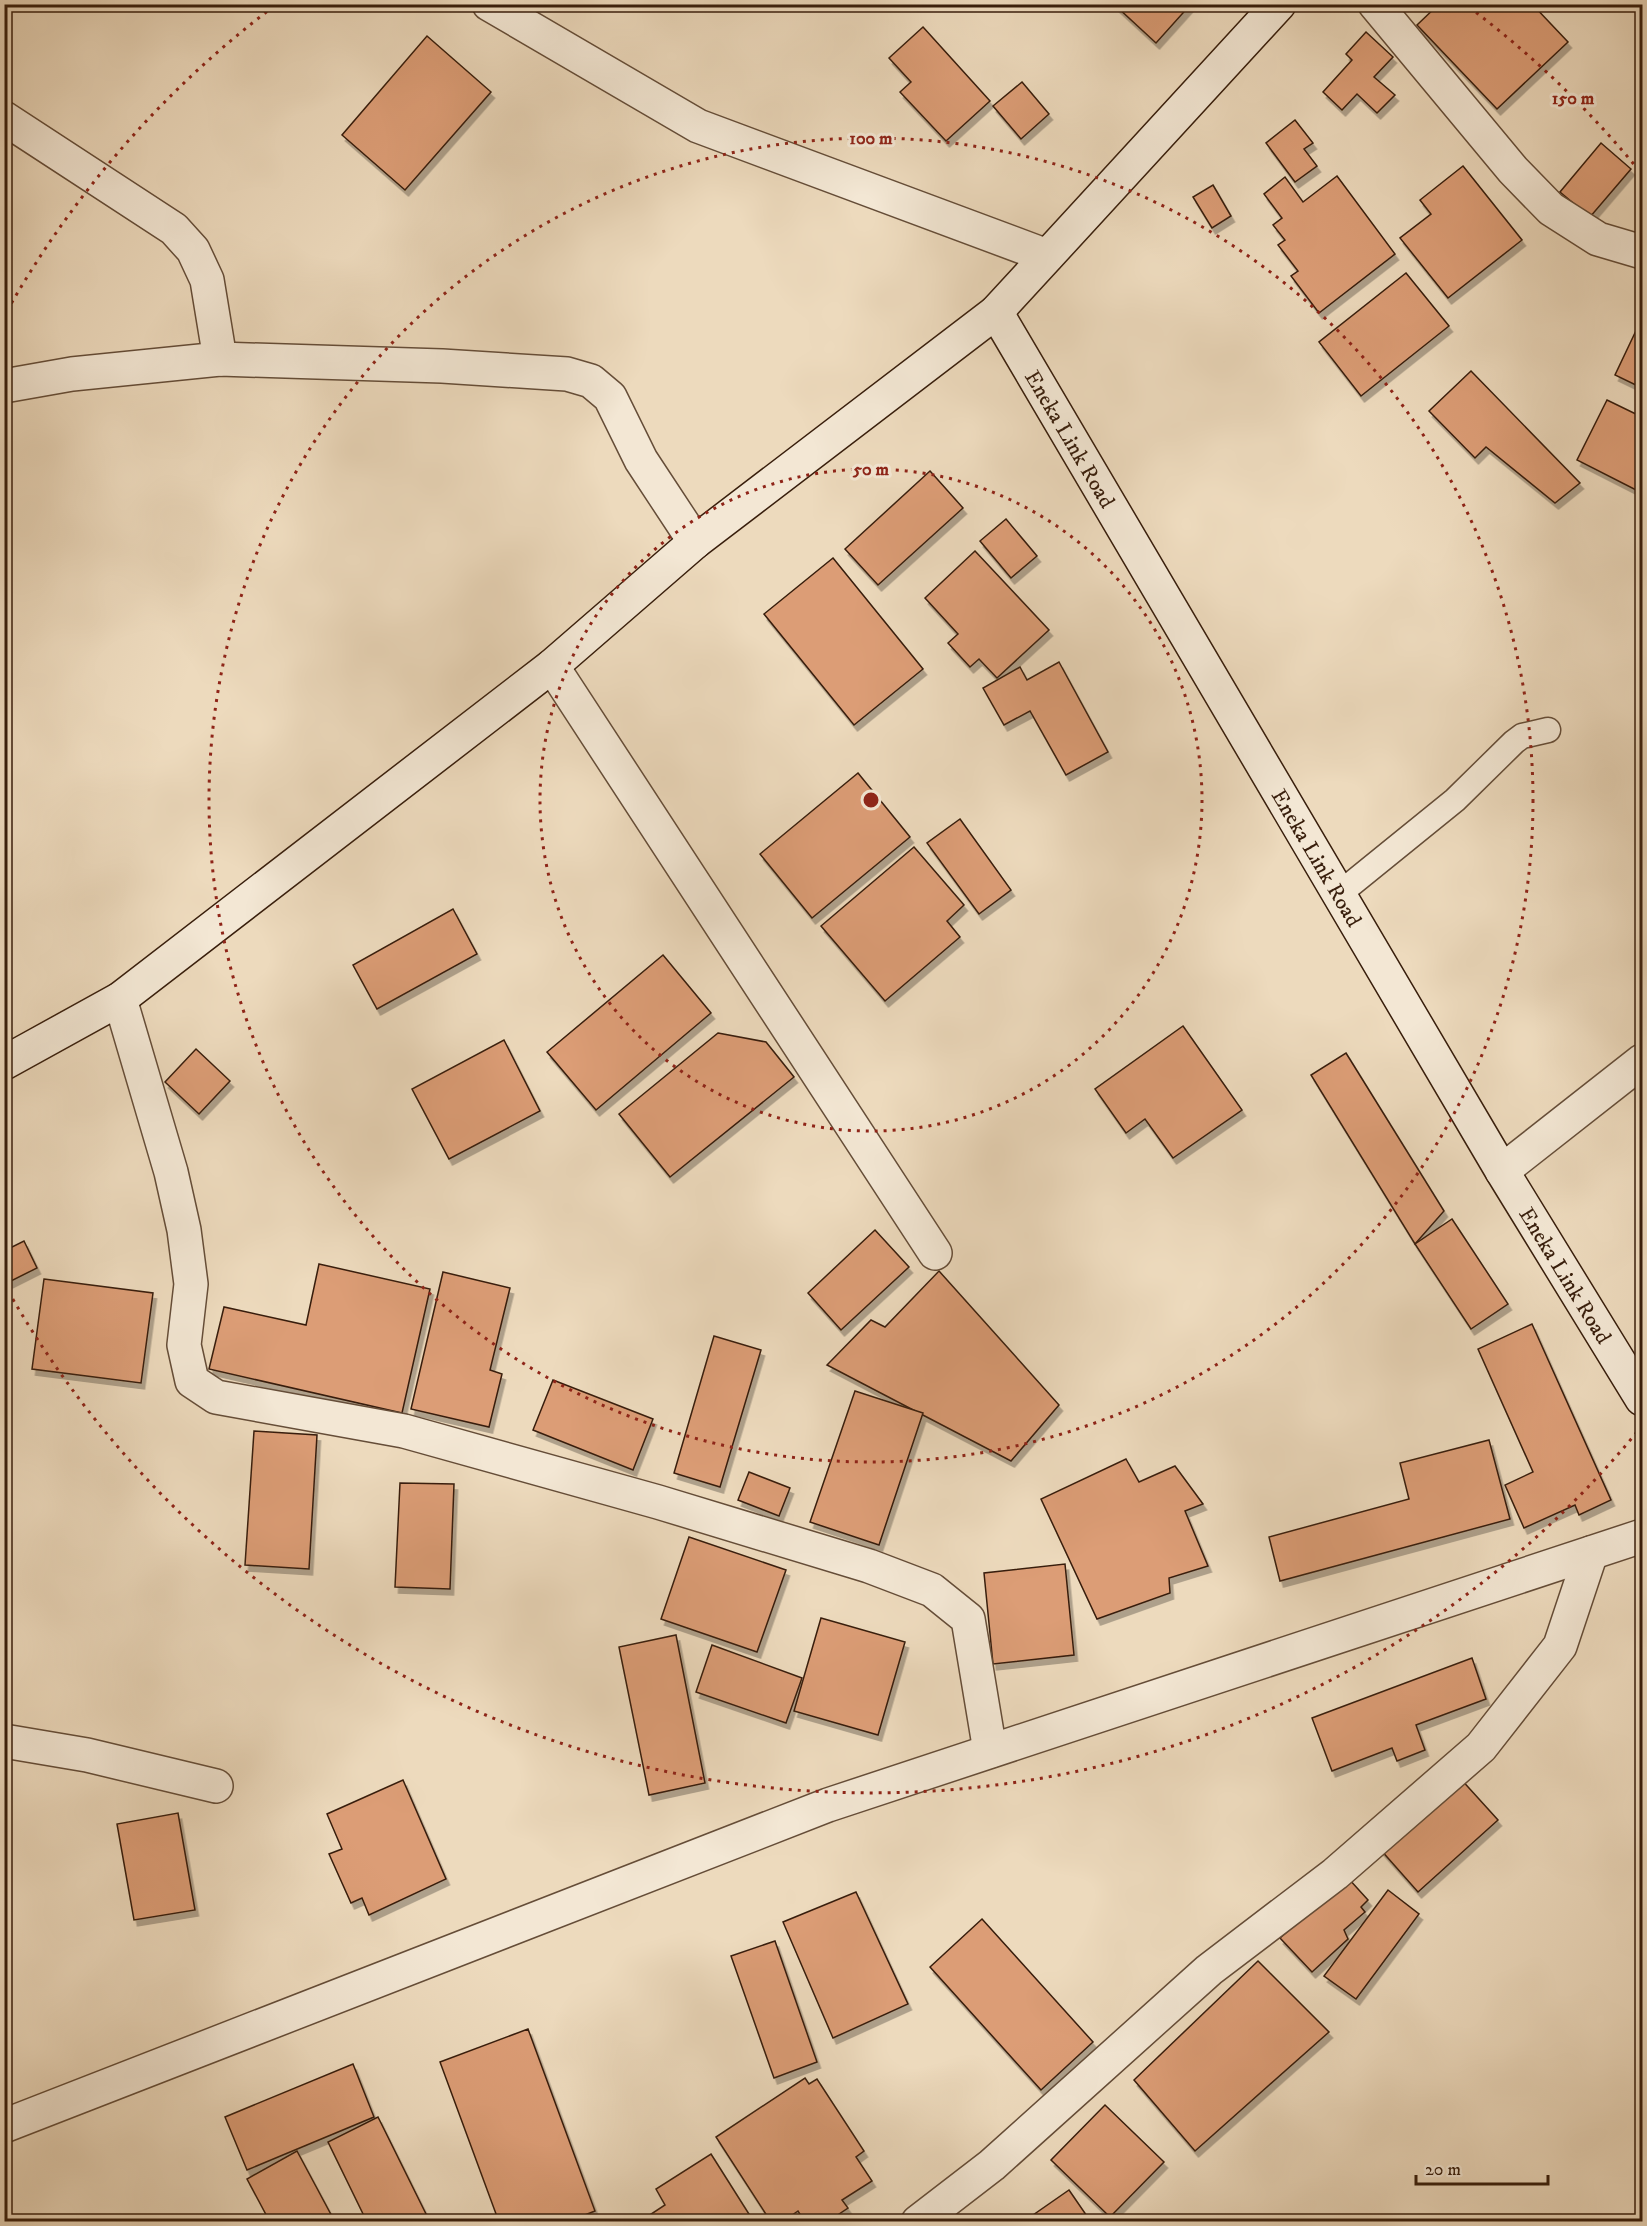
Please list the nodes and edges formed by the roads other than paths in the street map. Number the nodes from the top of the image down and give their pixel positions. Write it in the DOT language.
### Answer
graph roads {
  1 [pos="489,4"];
  2 [pos="1279,4"];
  3 [pos="1376,4"];
  4 [pos="4,118"];
  5 [pos="1642,252"];
  6 [pos="1047,256"];
  7 [pos="996,312"];
  8 [pos="220,358"];
  9 [pos="4,386"];
  10 [pos="695,542"];
  11 [pos="552,666"];
  12 [pos="1548,730"];
  13 [pos="1339,894"];
  14 [pos="120,999"];
  15 [pos="1642,1061"];
  16 [pos="4,1063"];
  17 [pos="1502,1171"];
  18 [pos="935,1253"];
  19 [pos="1642,1399"];
  20 [pos="1642,1536"];
  21 [pos="1592,1553"];
  22 [pos="4,1741"];
  23 [pos="990,1751"];
  24 [pos="216,1786"];
  25 [pos="4,2126"];
  26 [pos="918,2222"];
  1 -- 6 [label="street"];
  2 -- 6 [label="street"];
  3 -- 5 [label="street"];
  4 -- 8 [label="street"];
  6 -- 7 [label="street"];
  7 -- 10 [label="street"];
  7 -- 13 [label="street, Eneka Link Road"];
  8 -- 9 [label="street"];
  8 -- 10 [label="street"];
  10 -- 11 [label="street"];
  11 -- 14 [label="street"];
  11 -- 18 [label="street"];
  12 -- 13 [label="lane"];
  13 -- 17 [label="street, Eneka Link Road"];
  14 -- 16 [label="street"];
  14 -- 23 [label="street"];
  15 -- 17 [label="street"];
  17 -- 19 [label="street, Eneka Link Road"];
  20 -- 21 [label="street"];
  21 -- 23 [label="street"];
  21 -- 26 [label="street"];
  22 -- 24 [label="street"];
  23 -- 25 [label="street"];
}
